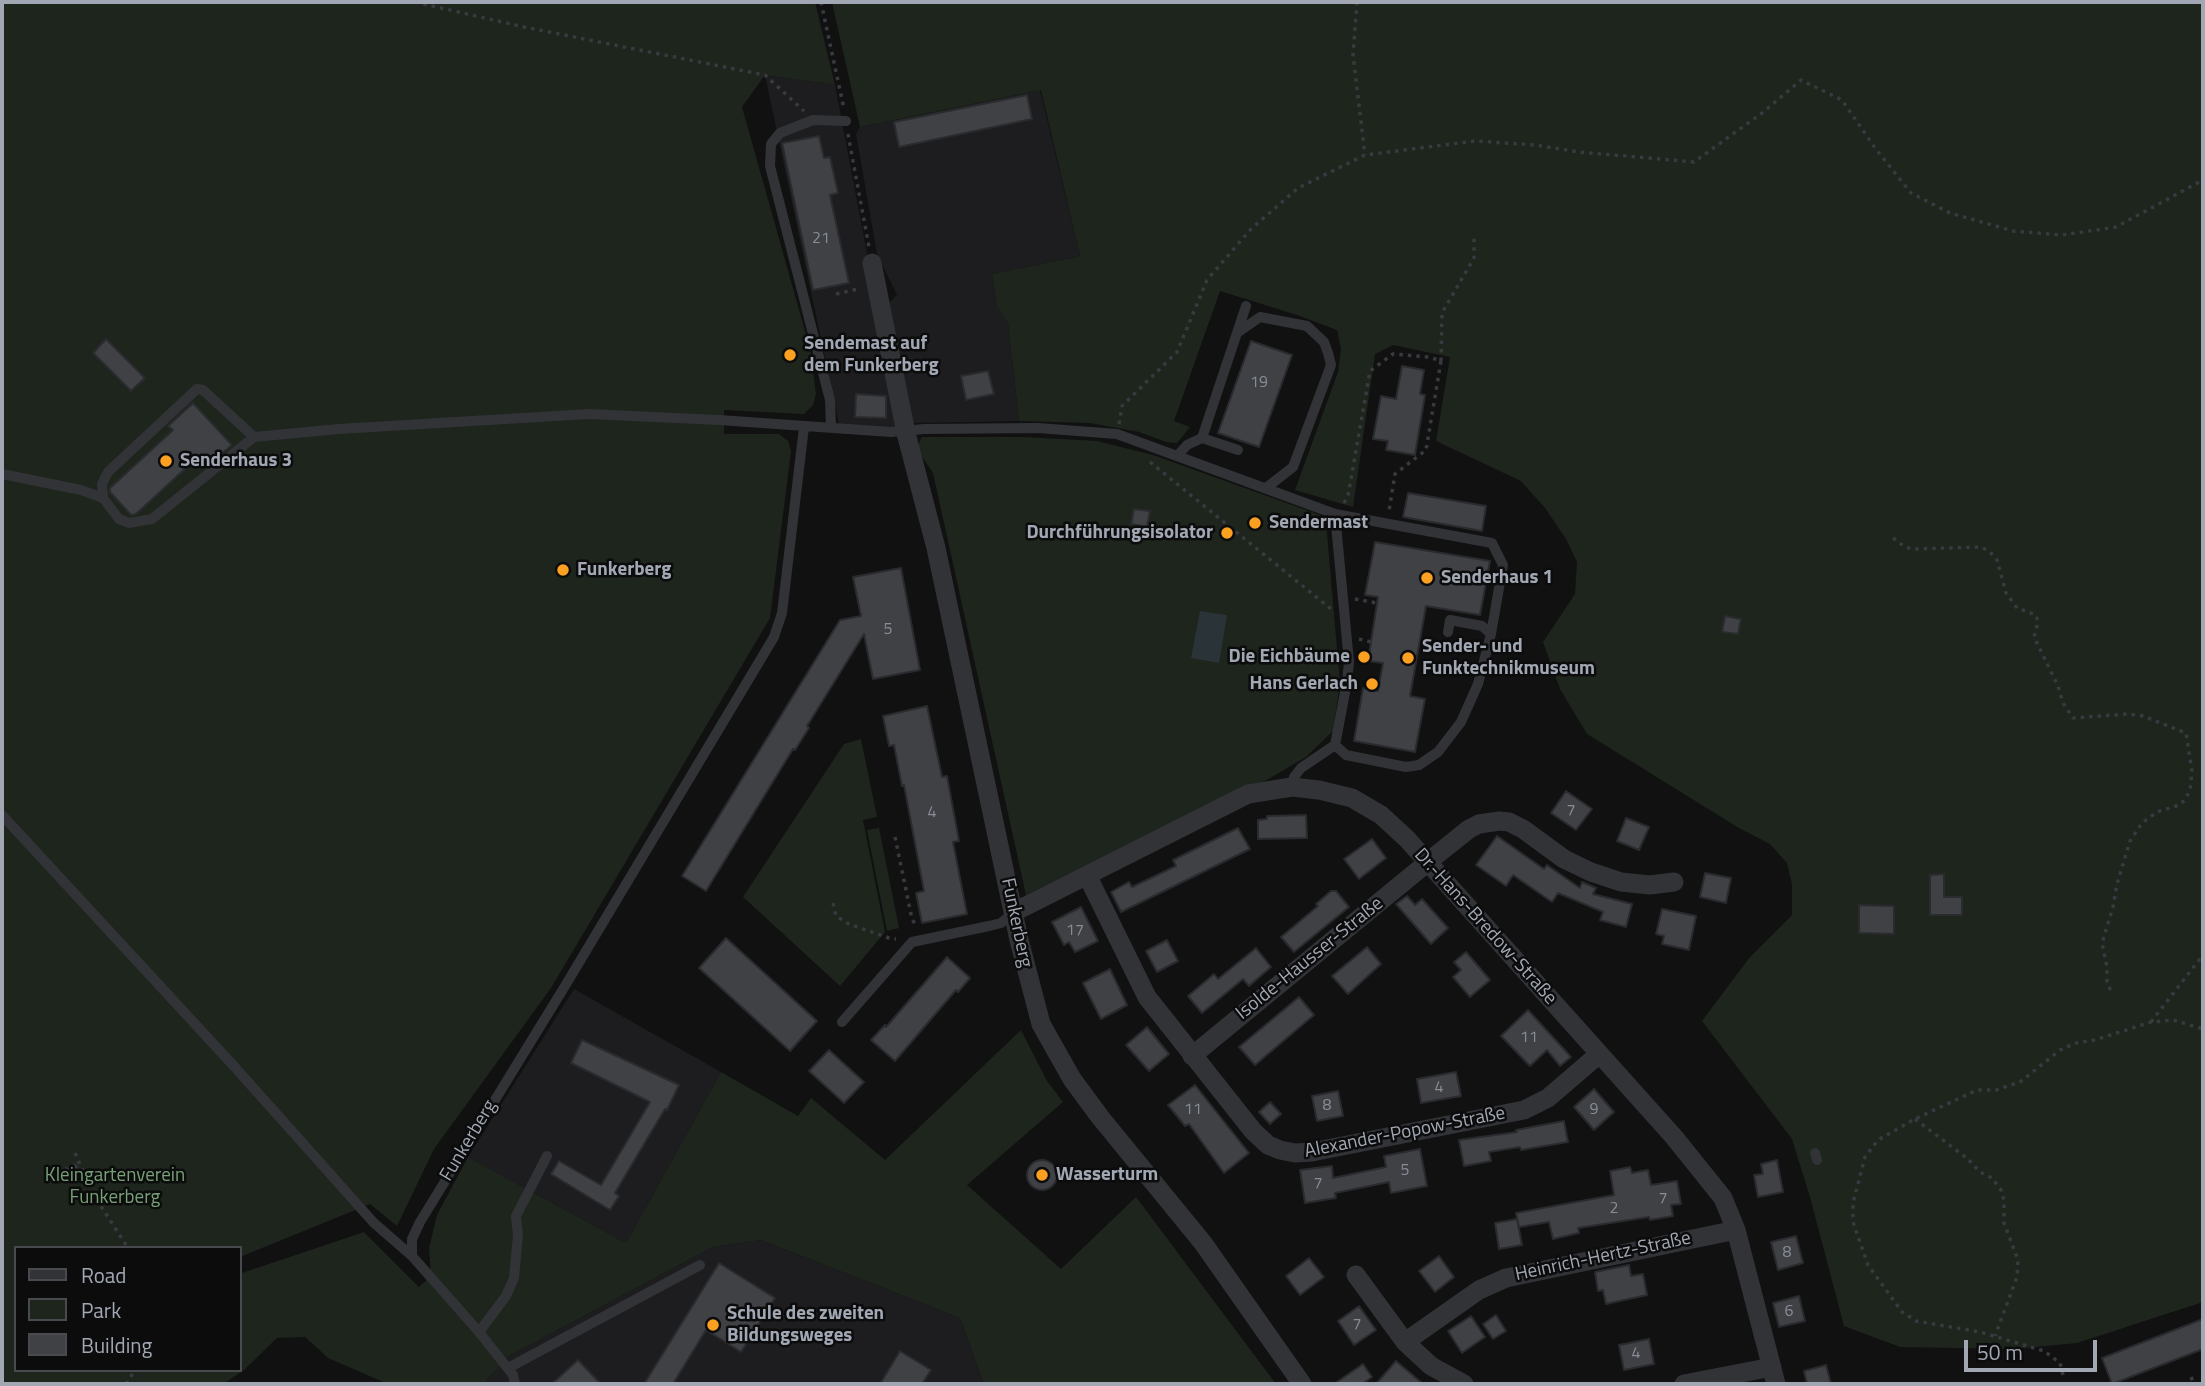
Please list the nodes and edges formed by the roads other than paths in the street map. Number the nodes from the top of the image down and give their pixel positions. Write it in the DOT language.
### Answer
graph roads {
  1 [pos="846,121"];
  2 [pos="872,263"];
  3 [pos="1246,306"];
  4 [pos="1237,333"];
  5 [pos="804,427"];
  6 [pos="831,427"];
  7 [pos="906,433"];
  8 [pos="254,437"];
  9 [pos="1202,438"];
  10 [pos="1238,450"];
  11 [pos="1178,455"];
  12 [pos="2,474"];
  13 [pos="1266,488"];
  14 [pos="103,498"];
  15 [pos="1335,514"];
  16 [pos="1448,632"];
  17 [pos="1491,634"];
  18 [pos="1335,745"];
  19 [pos="1292,787"];
  20 [pos="2,814"];
  21 [pos="1428,863"];
  22 [pos="1087,875"];
  23 [pos="1674,882"];
  24 [pos="1014,912"];
  25 [pos="842,1023"];
  26 [pos="1598,1055"];
  27 [pos="1192,1056"];
  28 [pos="547,1156"];
  29 [pos="1736,1230"];
  30 [pos="412,1256"];
  31 [pos="700,1265"];
  32 [pos="1356,1275"];
  33 [pos="479,1332"];
  34 [pos="1405,1342"];
  35 [pos="508,1368"];
  36 [pos="1774,1376"];
  37 [pos="515,1384"];
  38 [pos="1301,1384"];
  39 [pos="1464,1384"];
  40 [pos="1684,1384"];
  1 -- 6 [label="lane"];
  2 -- 7 [label="street, Funkerberg"];
  3 -- 4 [label="lane"];
  4 -- 9 [label="lane"];
  4 -- 13 [label="lane"];
  5 -- 6 [label="lane"];
  5 -- 8 [label="lane"];
  5 -- 30 [label="lane, Funkerberg"];
  6 -- 7 [label="lane"];
  7 -- 11 [label="lane"];
  7 -- 24 [label="street, Funkerberg"];
  8 -- 14 [label="lane"];
  8 -- 14 [label="lane"];
  9 -- 10 [label="lane"];
  9 -- 11 [label="lane"];
  11 -- 13 [label="lane"];
  12 -- 14 [label="lane"];
  13 -- 15 [label="lane"];
  15 -- 17 [label="lane"];
  15 -- 18 [label="lane"];
  16 -- 17 [label="lane"];
  17 -- 18 [label="lane"];
  18 -- 19 [label="lane"];
  19 -- 21 [label="street, Dr.-Hans-Bredow-Straße"];
  19 -- 22 [label="street, Dr.-Hans-Bredow-Straße"];
  20 -- 30 [label="lane"];
  21 -- 23 [label="street, Isolde-Hausser-Straße"];
  21 -- 26 [label="street, Dr.-Hans-Bredow-Straße"];
  21 -- 27 [label="street, Isolde-Hausser-Straße"];
  22 -- 24 [label="street, Dr.-Hans-Bredow-Straße"];
  22 -- 27 [label="street, Alexander-Popow-Straße"];
  24 -- 25 [label="lane"];
  24 -- 38 [label="street, Funkerberg"];
  26 -- 27 [label="street, Alexander-Popow-Straße"];
  26 -- 29 [label="street, Dr.-Hans-Bredow-Straße"];
  28 -- 33 [label="lane"];
  29 -- 34 [label="street, Heinrich-Hertz-Straße"];
  29 -- 36 [label="street, Dr.-Hans-Bredow-Straße"];
  30 -- 33 [label="lane"];
  31 -- 35 [label="lane"];
  32 -- 34 [label="street"];
  33 -- 35 [label="lane"];
  34 -- 39 [label="street"];
  35 -- 37 [label="lane"];
  36 -- 40 [label="street"];
}
